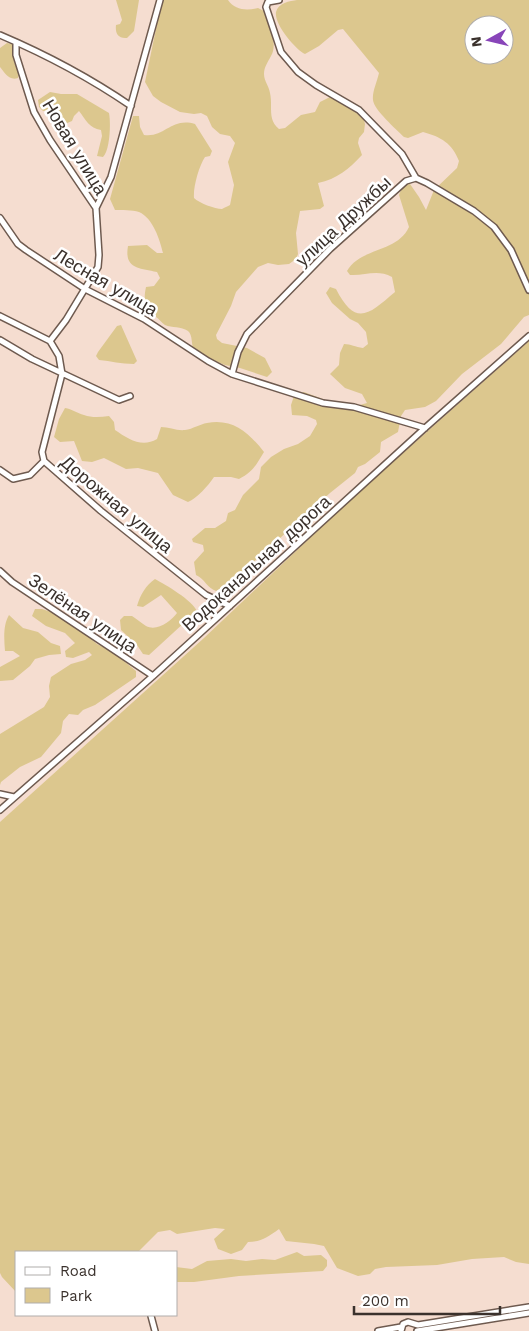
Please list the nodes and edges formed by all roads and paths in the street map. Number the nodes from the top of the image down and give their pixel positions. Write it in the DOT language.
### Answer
graph roads {
  1 [pos="160,0"];
  2 [pos="278,0"];
  3 [pos="0,35"];
  4 [pos="16,42"];
  5 [pos="131,106"];
  6 [pos="416,178"];
  7 [pos="96,208"];
  8 [pos="0,218"];
  9 [pos="85,289"];
  10 [pos="529,290"];
  11 [pos="0,316"];
  12 [pos="529,336"];
  13 [pos="0,340"];
  14 [pos="50,341"];
  15 [pos="62,374"];
  16 [pos="232,374"];
  17 [pos="130,396"];
  18 [pos="425,428"];
  19 [pos="44,461"];
  20 [pos="0,470"];
  21 [pos="0,571"];
  22 [pos="230,606"];
  23 [pos="153,676"];
  24 [pos="0,794"];
  25 [pos="14,797"];
  26 [pos="0,810"];
  27 [pos="529,1307"];
  28 [pos="529,1313"];
  29 [pos="151,1316"];
  30 [pos="413,1323"];
  31 [pos="401,1329"];
  32 [pos="156,1331"];
  33 [pos="378,1331"];
  34 [pos="417,1331"];
  1 -- 5 [label="street"];
  2 -- 6 [label="street"];
  3 -- 4 [label="street"];
  4 -- 5 [label="street"];
  4 -- 7 [label="street, Новая улица"];
  5 -- 7 [label="street"];
  6 -- 10 [label="street, улица Дружбы"];
  6 -- 16 [label="street, улица Дружбы"];
  7 -- 9 [label="street"];
  8 -- 9 [label="street, Лесная улица"];
  9 -- 14 [label="street"];
  9 -- 16 [label="street, Лесная улица"];
  11 -- 14 [label="street"];
  12 -- 18 [label="street, Водоканальная дорога"];
  13 -- 15 [label="street"];
  14 -- 15 [label="street, Дорожная улица"];
  15 -- 17 [label="street"];
  15 -- 19 [label="street, Дорожная улица"];
  16 -- 18 [label="street, Лесная улица"];
  18 -- 22 [label="street, Водоканальная дорога"];
  19 -- 20 [label="street"];
  19 -- 22 [label="street, Дорожная улица"];
  21 -- 23 [label="street, Зелёная улица"];
  22 -- 23 [label="street, Водоканальная дорога"];
  23 -- 25 [label="street, Водоканальная дорога"];
  24 -- 25 [label="street"];
  25 -- 26 [label="street, Водоканальная дорога"];
  27 -- 30 [label="street"];
  28 -- 34 [label="street"];
  29 -- 32 [label="street"];
  30 -- 31 [label="street"];
  30 -- 34 [label="street"];
  31 -- 33 [label="street"];
}
